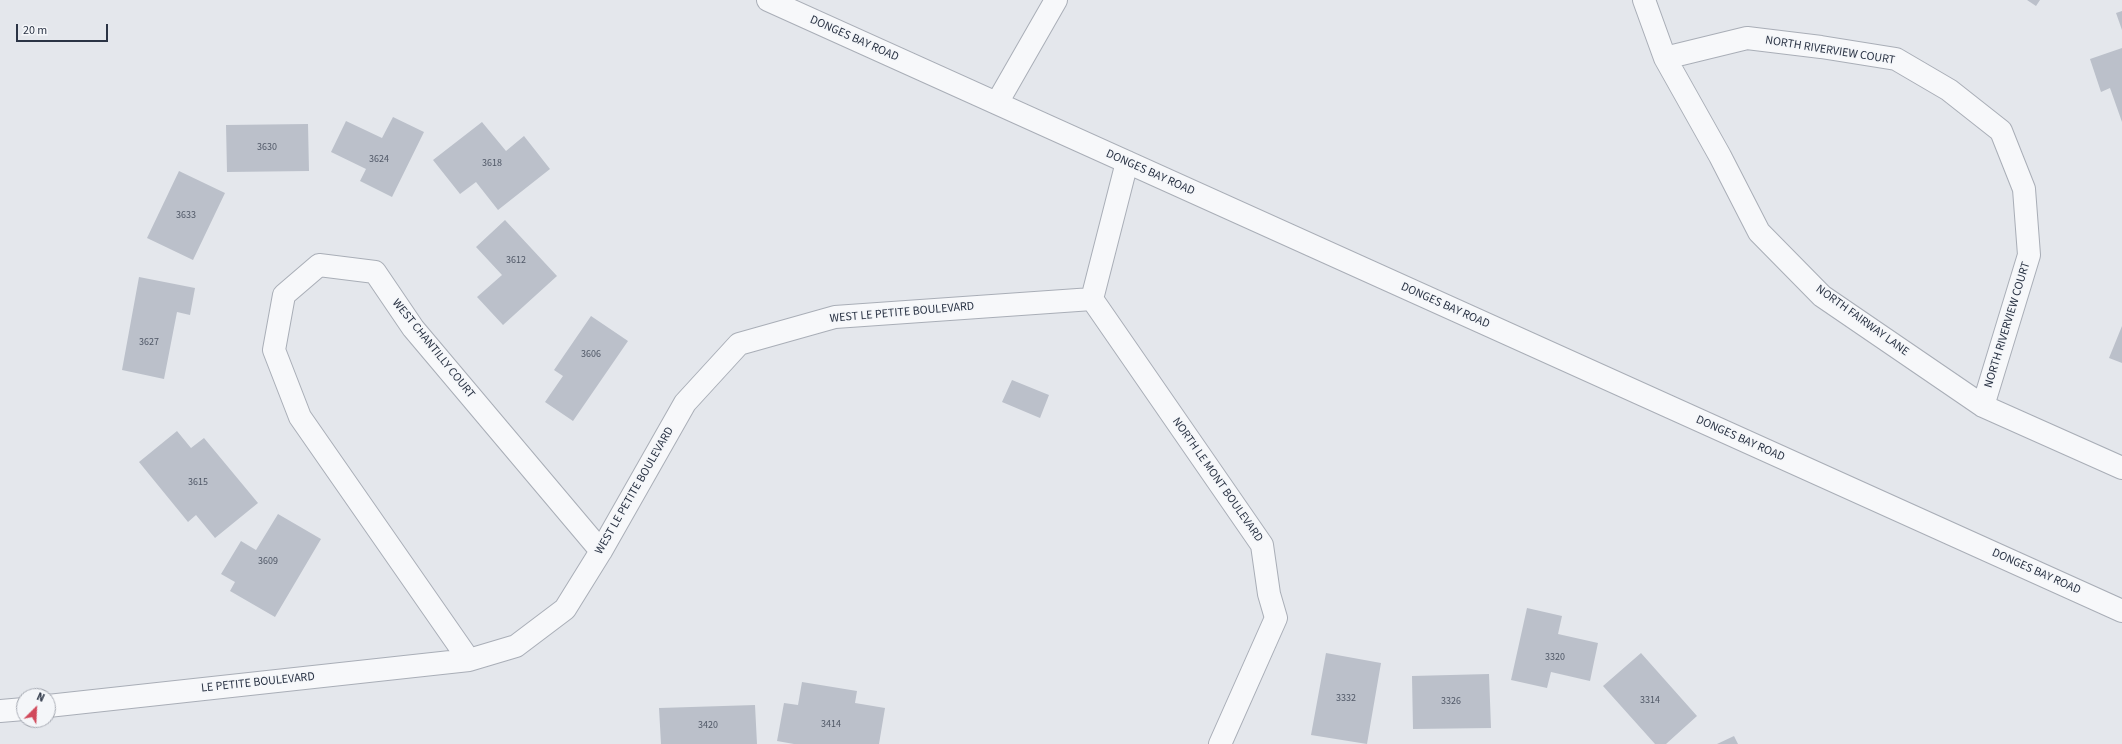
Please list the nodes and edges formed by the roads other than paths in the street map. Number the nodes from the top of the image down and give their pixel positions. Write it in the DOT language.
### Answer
graph roads {
  1 [pos="768,0"];
  2 [pos="1056,0"];
  3 [pos="1644,0"];
  4 [pos="1665,58"];
  5 [pos="997,103"];
  6 [pos="1127,162"];
  7 [pos="1092,299"];
  8 [pos="1983,406"];
  9 [pos="2122,468"];
  10 [pos="601,551"];
  11 [pos="2122,611"];
  12 [pos="469,660"];
  13 [pos="56,705"];
  14 [pos="16,710"];
  15 [pos="0,711"];
  16 [pos="1220,744"];
  1 -- 5 [label="street, DONGES BAY ROAD"];
  2 -- 5 [label="street"];
  3 -- 4 [label="street, NORTH FAIRWAY LANE"];
  4 -- 8 [label="street, NORTH FAIRWAY LANE"];
  4 -- 8 [label="street, NORTH RIVERVIEW COURT"];
  5 -- 6 [label="street, DONGES BAY ROAD"];
  6 -- 7 [label="street"];
  6 -- 11 [label="street, DONGES BAY ROAD"];
  7 -- 10 [label="street, WEST LE PETITE BOULEVARD"];
  7 -- 16 [label="street, NORTH LE MONT BOULEVARD"];
  8 -- 9 [label="street, NORTH FAIRWAY LANE"];
  10 -- 12 [label="street, WEST LE PETITE BOULEVARD"];
  10 -- 12 [label="street, WEST CHANTILLY COURT"];
  12 -- 13 [label="street, LE PETITE BOULEVARD"];
  14 -- 15 [label="street"];
}
